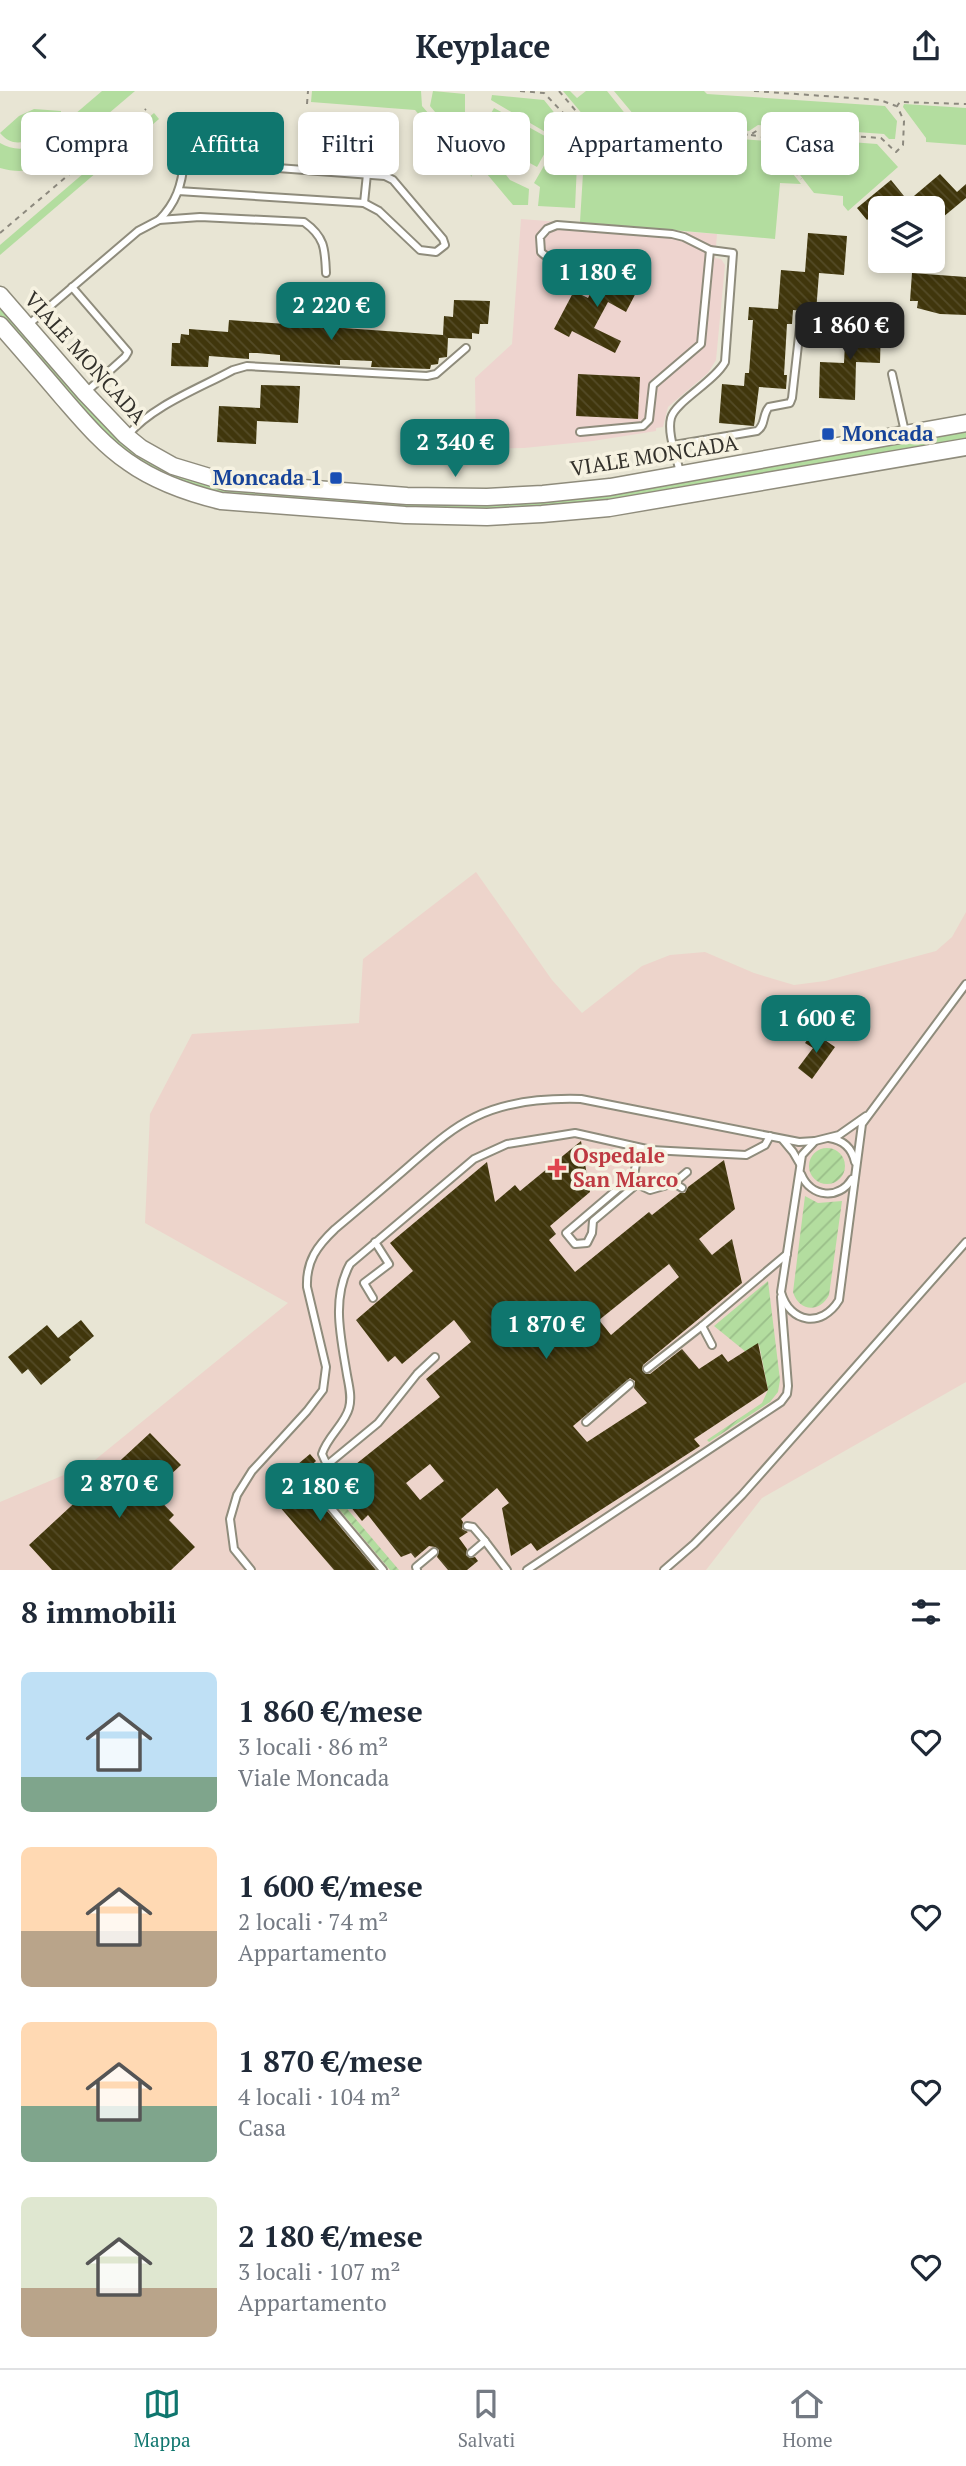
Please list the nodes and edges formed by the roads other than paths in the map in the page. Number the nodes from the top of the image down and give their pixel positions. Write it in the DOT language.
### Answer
graph roads {
  1 [pos="298,169"];
  2 [pos="367,175"];
  3 [pos="376,175"];
  4 [pos="178,191"];
  5 [pos="364,203"];
  6 [pos="159,219"];
  7 [pos="710,250"];
  8 [pos="326,273"];
  9 [pos="584,282"];
  10 [pos="72,287"];
  11 [pos="0,295"];
  12 [pos="0,325"];
  13 [pos="26,326"];
  14 [pos="800,327"];
  15 [pos="466,348"];
  16 [pos="892,374"];
  17 [pos="85,393"];
  18 [pos="966,423"];
  19 [pos="580,432"];
  20 [pos="905,433"];
  21 [pos="127,436"];
  22 [pos="674,445"];
  23 [pos="966,447"];
  24 [pos="680,475"];
  25 [pos="966,984"];
  26 [pos="866,1116"];
  27 [pos="770,1136"];
  28 [pos="824,1138"];
  29 [pos="782,1139"];
  30 [pos="815,1141"];
  31 [pos="639,1148"];
  32 [pos="800,1164"];
  33 [pos="856,1165"];
  34 [pos="687,1172"];
  35 [pos="800,1173"];
  36 [pos="855,1174"];
  37 [pos="634,1175"];
  38 [pos="674,1183"];
  39 [pos="637,1184"];
  40 [pos="682,1188"];
  41 [pos="375,1242"];
  42 [pos="966,1242"];
  43 [pos="787,1254"];
  44 [pos="781,1292"];
  45 [pos="373,1298"];
  46 [pos="702,1326"];
  47 [pos="712,1345"];
  48 [pos="435,1357"];
  49 [pos="647,1369"];
  50 [pos="630,1384"];
  51 [pos="586,1422"];
  52 [pos="327,1465"];
  53 [pos="467,1526"];
  54 [pos="485,1541"];
  55 [pos="434,1552"];
  56 [pos="471,1553"];
  57 [pos="251,1570"];
  58 [pos="383,1570"];
  59 [pos="417,1570"];
  60 [pos="507,1570"];
  61 [pos="527,1570"];
  62 [pos="664,1570"];
  1 -- 4 [label="lane"];
  2 -- 5 [label="lane"];
  3 -- 5 [label="lane"];
  4 -- 5 [label="lane"];
  4 -- 6 [label="lane"];
  6 -- 8 [label="lane"];
  6 -- 10 [label="lane"];
  7 -- 9 [label="lane"];
  7 -- 19 [label="lane"];
  7 -- 22 [label="lane"];
  10 -- 13 [label="lane"];
  10 -- 17 [label="lane"];
  11 -- 13 [label="main road, VIALE MONCADA"];
  12 -- 23 [label="main road"];
  13 -- 17 [label="main road, VIALE MONCADA"];
  14 -- 22 [label="lane"];
  15 -- 21 [label="lane"];
  16 -- 20 [label="lane"];
  17 -- 21 [label="main road, VIALE MONCADA"];
  18 -- 20 [label="main road, VIALE MONCADA"];
  20 -- 24 [label="main road, VIALE MONCADA"];
  21 -- 24 [label="main road, VIALE MONCADA"];
  22 -- 24 [label="lane"];
  25 -- 26 [label="lane"];
  26 -- 28 [label="lane"];
  26 -- 33 [label="lane"];
  27 -- 29 [label="lane"];
  27 -- 31 [label="lane"];
  27 -- 57 [label="lane"];
  28 -- 30 [label="lane"];
  28 -- 33 [label="lane"];
  29 -- 30 [label="lane"];
  29 -- 32 [label="lane"];
  30 -- 32 [label="lane"];
  31 -- 37 [label="lane"];
  31 -- 41 [label="lane"];
  32 -- 35 [label="lane"];
  33 -- 36 [label="lane"];
  34 -- 38 [label="lane"];
  35 -- 36 [label="lane"];
  35 -- 43 [label="lane"];
  36 -- 44 [label="lane"];
  37 -- 39 [label="lane"];
  37 -- 39 [label="lane"];
  38 -- 39 [label="lane"];
  38 -- 40 [label="lane"];
  41 -- 45 [label="lane"];
  41 -- 52 [label="lane"];
  42 -- 62 [label="lane"];
  43 -- 44 [label="lane"];
  43 -- 46 [label="lane"];
  44 -- 61 [label="lane"];
  46 -- 47 [label="lane"];
  46 -- 49 [label="lane"];
  48 -- 52 [label="lane"];
  50 -- 51 [label="lane"];
  52 -- 58 [label="lane"];
  53 -- 54 [label="lane"];
  54 -- 56 [label="lane"];
  54 -- 60 [label="lane"];
  55 -- 59 [label="lane"];
}
